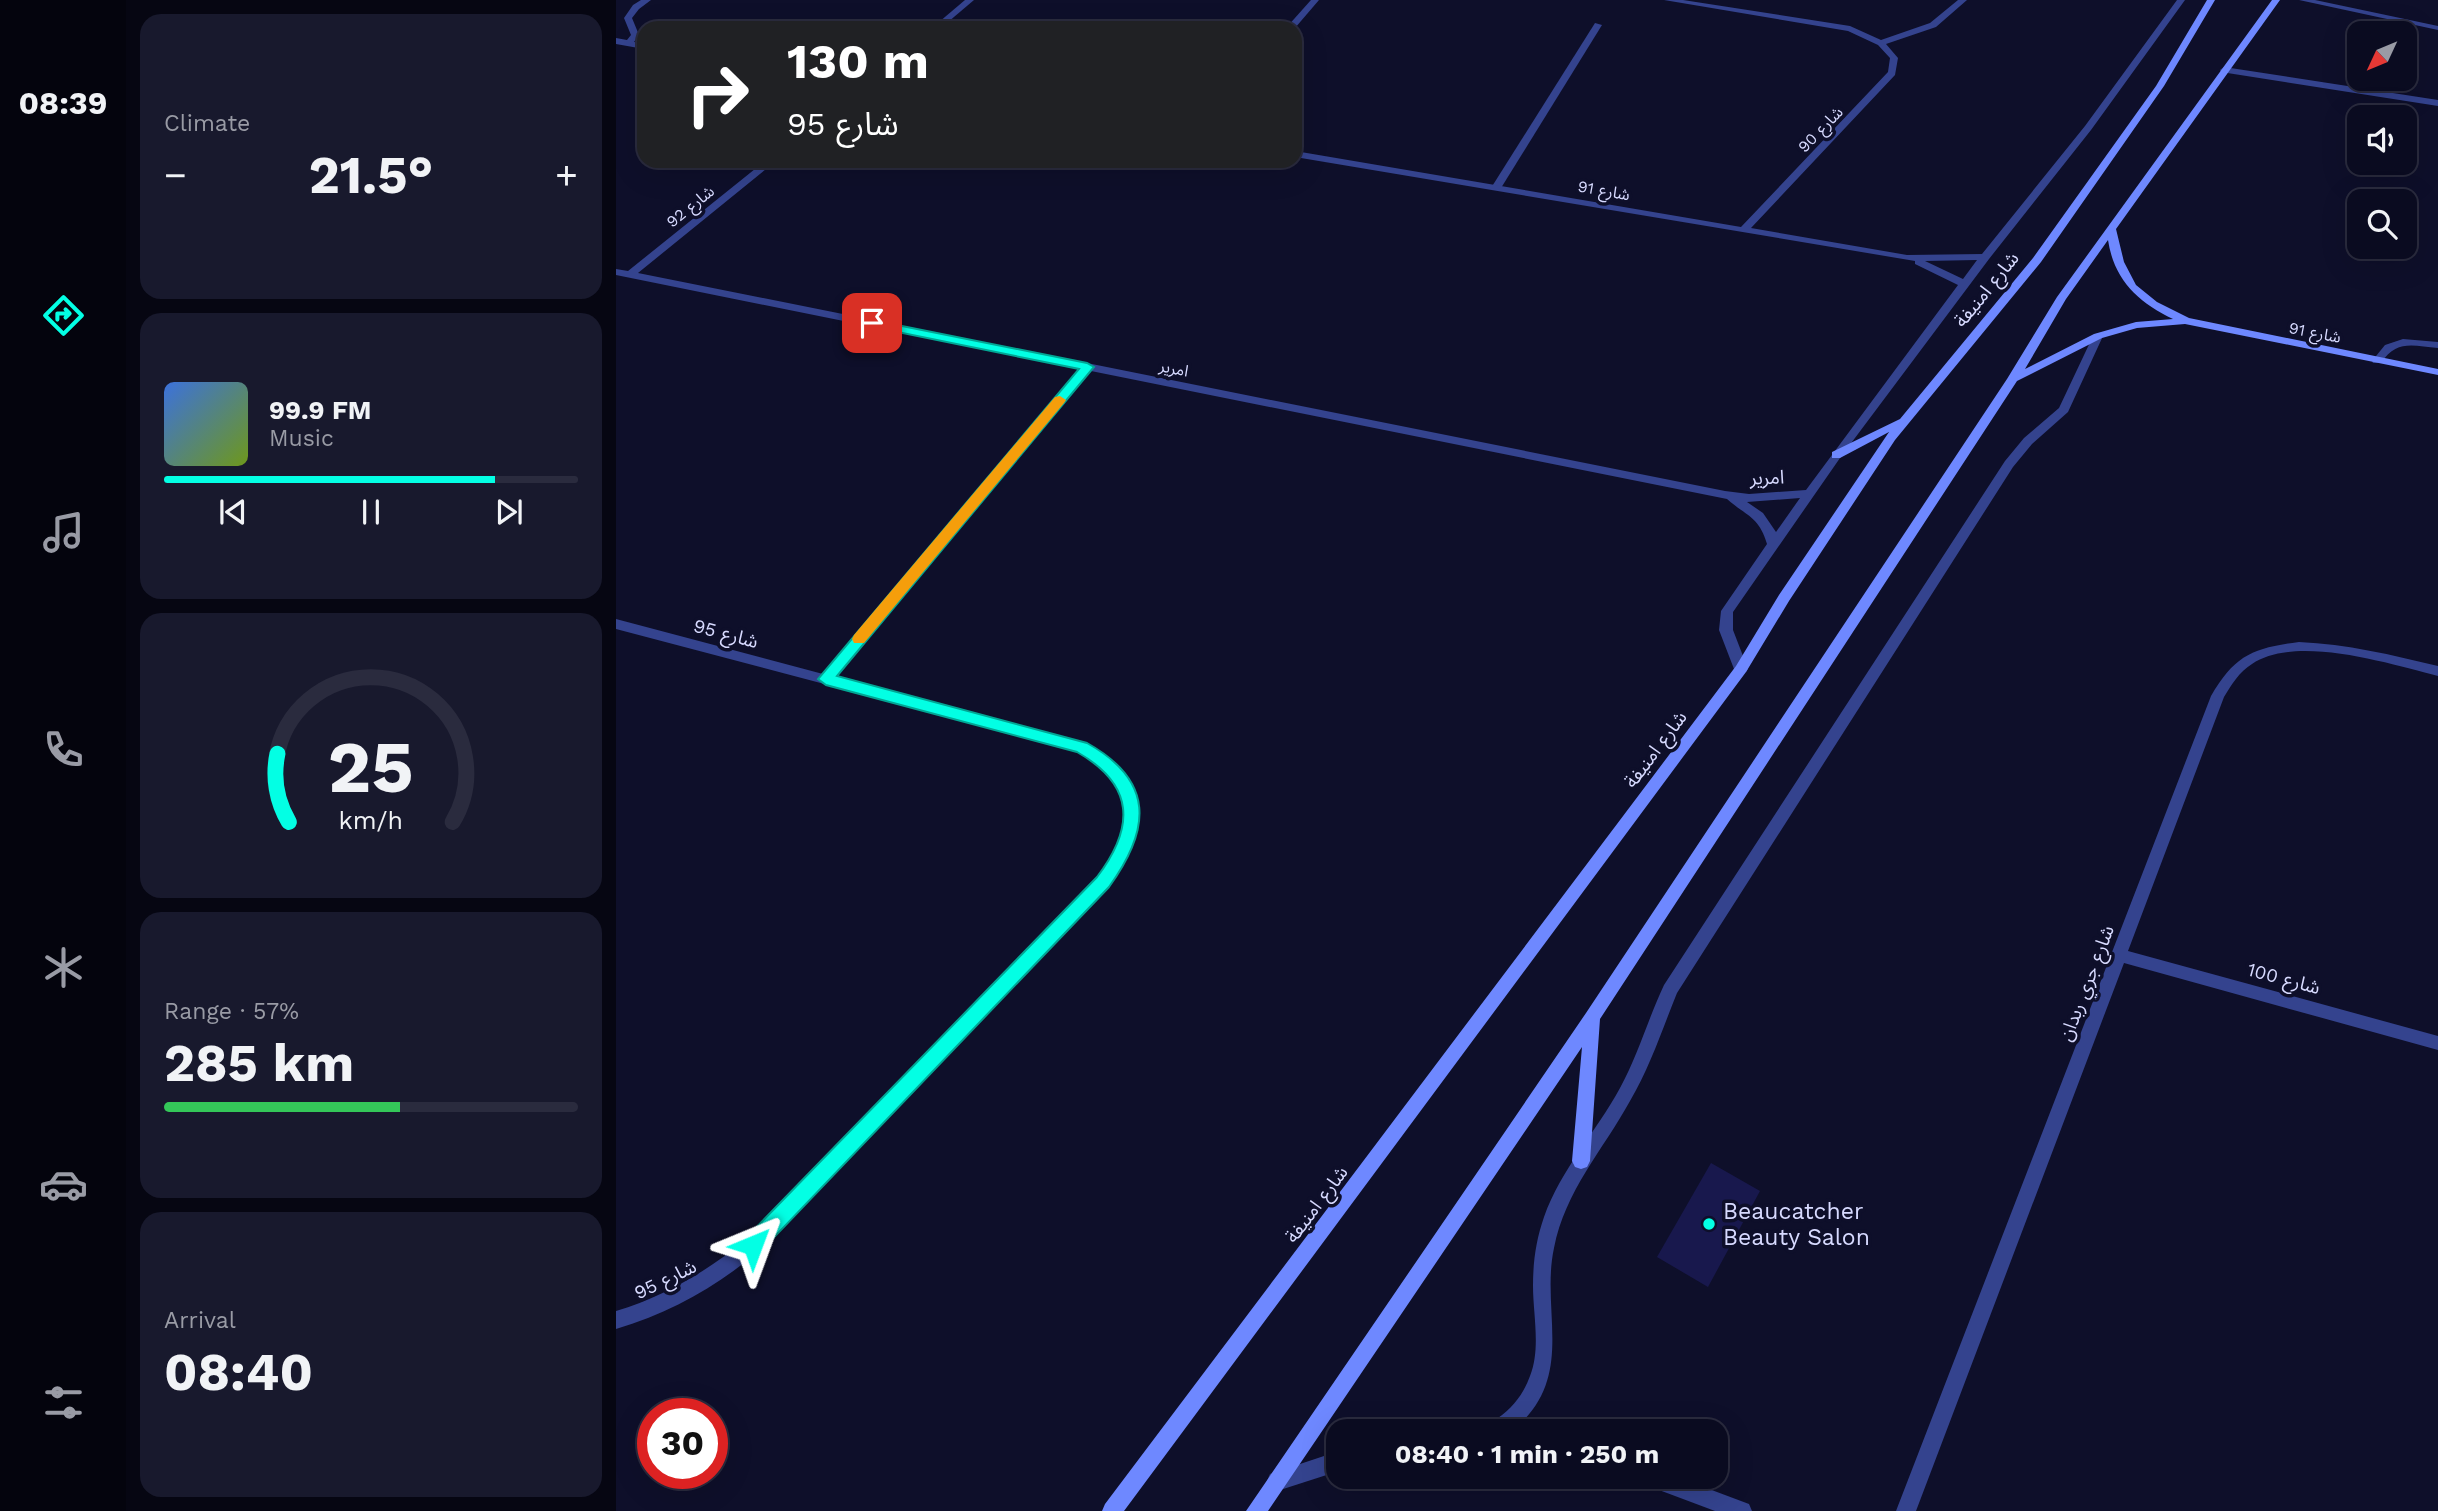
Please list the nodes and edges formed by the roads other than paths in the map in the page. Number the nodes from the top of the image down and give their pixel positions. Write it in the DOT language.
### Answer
graph roads {
  1 [pos="647,0"];
  2 [pos="970,0"];
  3 [pos="1315,0"];
  4 [pos="1668,0"];
  5 [pos="1963,0"];
  6 [pos="2181,0"];
  7 [pos="2211,0"];
  8 [pos="2276,0"];
  9 [pos="2303,0"];
  10 [pos="944,21"];
  11 [pos="1296,21"];
  12 [pos="1598,25"];
  13 [pos="2438,28"];
  14 [pos="616,41"];
  15 [pos="629,43"];
  16 [pos="1881,43"];
  17 [pos="637,45"];
  18 [pos="2224,70"];
  19 [pos="2347,88"];
  20 [pos="2368,91"];
  21 [pos="2438,103"];
  22 [pos="1302,155"];
  23 [pos="762,168"];
  24 [pos="1496,188"];
  25 [pos="2111,228"];
  26 [pos="1744,230"];
  27 [pos="1985,257"];
  28 [pos="1907,258"];
  29 [pos="616,272"];
  30 [pos="630,275"];
  31 [pos="1964,284"];
  32 [pos="2186,321"];
  33 [pos="2098,336"];
  34 [pos="2438,345"];
  35 [pos="2377,361"];
  36 [pos="1087,367"];
  37 [pos="2438,372"];
  38 [pos="2013,379"];
  39 [pos="1907,418"];
  40 [pos="1836,455"];
  41 [pos="1811,493"];
  42 [pos="1725,495"];
  43 [pos="1773,543"];
  44 [pos="616,624"];
  45 [pos="1741,669"];
  46 [pos="2438,671"];
  47 [pos="826,679"];
  48 [pos="2120,955"];
  49 [pos="1592,1017"];
  50 [pos="2438,1043"];
  51 [pos="1581,1161"];
  52 [pos="616,1320"];
  53 [pos="1509,1419"];
  54 [pos="1326,1465"];
  55 [pos="1277,1481"];
  56 [pos="1682,1489"];
  57 [pos="1112,1511"];
  58 [pos="1256,1511"];
  59 [pos="1742,1511"];
  60 [pos="1906,1511"];
  1 -- 15 [label="street"];
  2 -- 10 [label="street"];
  3 -- 11 [label="street"];
  4 -- 16 [label="street"];
  5 -- 16 [label="street"];
  6 -- 27 [label="street"];
  7 -- 39 [label="street, شارع امنيفة"];
  8 -- 18 [label="street"];
  9 -- 13 [label="street"];
  12 -- 24 [label="street"];
  14 -- 15 [label="street"];
  15 -- 17 [label="street"];
  16 -- 26 [label="street, شارع 90"];
  18 -- 19 [label="street"];
  18 -- 25 [label="street"];
  20 -- 21 [label="street"];
  22 -- 24 [label="street, شارع 91"];
  23 -- 30 [label="street, شارع 92"];
  24 -- 26 [label="street, شارع 91"];
  25 -- 32 [label="street, شارع 91"];
  25 -- 38 [label="street"];
  26 -- 28 [label="street, شارع 91"];
  27 -- 28 [label="street, شارع 91"];
  27 -- 31 [label="street"];
  28 -- 31 [label="street, شارع 91"];
  29 -- 30 [label="street, امرير"];
  30 -- 36 [label="street, امرير"];
  31 -- 40 [label="street"];
  32 -- 33 [label="street, شارع 91"];
  32 -- 35 [label="street, شارع 91"];
  33 -- 38 [label="street, شارع 91"];
  33 -- 51 [label="street"];
  34 -- 35 [label="street"];
  35 -- 37 [label="street, شارع 91"];
  36 -- 42 [label="street, امرير"];
  36 -- 47 [label="street"];
  38 -- 49 [label="street"];
  39 -- 40 [label="street"];
  39 -- 45 [label="street, شارع امنيفة"];
  40 -- 41 [label="street"];
  41 -- 42 [label="street, امرير"];
  41 -- 43 [label="street"];
  42 -- 43 [label="street, امرير"];
  43 -- 45 [label="street"];
  44 -- 47 [label="street, شارع 95"];
  45 -- 57 [label="street, شارع امنيفة"];
  46 -- 48 [label="street, شارع جري ربدان"];
  47 -- 52 [label="street, شارع 95"];
  48 -- 50 [label="street, شارع 100"];
  48 -- 60 [label="street, شارع جري ربدان"];
  49 -- 51 [label="street"];
  49 -- 55 [label="street"];
  51 -- 53 [label="street"];
  54 -- 55 [label="street"];
  55 -- 58 [label="street"];
  56 -- 59 [label="street"];
}
